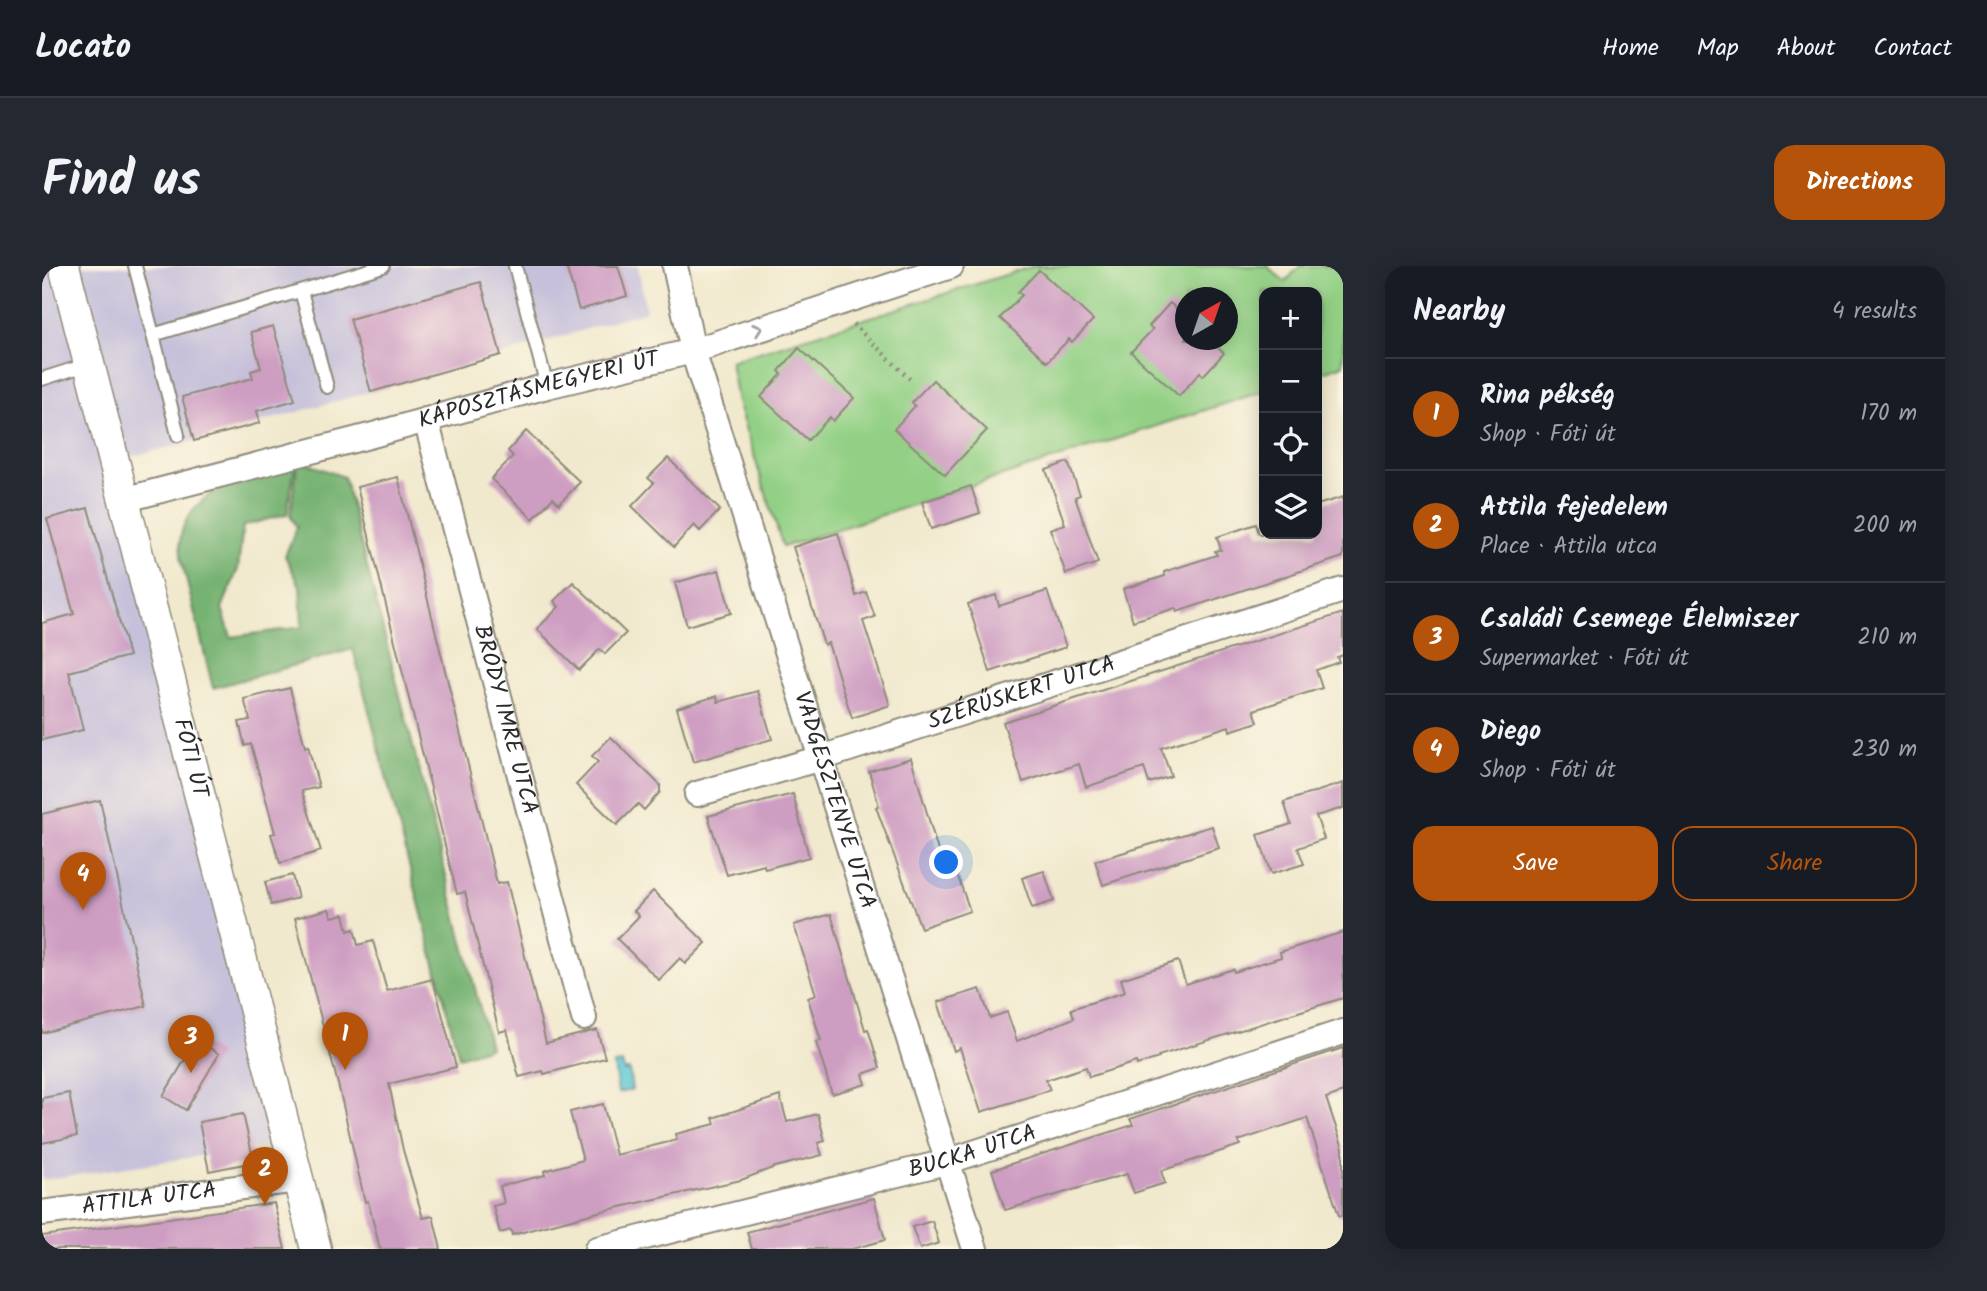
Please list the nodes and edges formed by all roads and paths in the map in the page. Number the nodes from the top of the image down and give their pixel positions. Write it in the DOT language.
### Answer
graph roads {
  1 [pos="64,266"];
  2 [pos="135,266"];
  3 [pos="383,266"];
  4 [pos="515,266"];
  5 [pos="675,266"];
  6 [pos="951,266"];
  7 [pos="301,291"];
  8 [pos="831,304"];
  9 [pos="153,335"];
  10 [pos="693,352"];
  11 [pos="89,364"];
  12 [pos="42,379"];
  13 [pos="913,382"];
  14 [pos="547,386"];
  15 [pos="327,387"];
  16 [pos="426,421"];
  17 [pos="178,435"];
  18 [pos="123,500"];
  19 [pos="1343,590"];
  20 [pos="821,758"];
  21 [pos="697,794"];
  22 [pos="584,1018"];
  23 [pos="1343,1032"];
  24 [pos="946,1163"];
  25 [pos="298,1180"];
  26 [pos="42,1213"];
  27 [pos="316,1249"];
  28 [pos="597,1249"];
  29 [pos="975,1249"];
  1 -- 11 [label="street, FÓTI ÚT"];
  2 -- 9 [label="lane"];
  3 -- 7 [label="lane"];
  4 -- 14 [label="lane"];
  5 -- 10 [label="street, VADGESZTENYE UTCA"];
  6 -- 8 [label="street, KÁPOSZTÁSMEGYERI ÚT"];
  7 -- 9 [label="lane"];
  7 -- 15 [label="lane"];
  10 -- 8 [label="street, KÁPOSZTÁSMEGYERI ÚT, one-way"];
  8 -- 13 [label="path"];
  9 -- 17 [label="lane"];
  10 -- 14 [label="street, KÁPOSZTÁSMEGYERI ÚT"];
  10 -- 20 [label="street, VADGESZTENYE UTCA"];
  11 -- 12 [label="lane"];
  11 -- 18 [label="street, FÓTI ÚT"];
  14 -- 16 [label="street, KÁPOSZTÁSMEGYERI ÚT"];
  16 -- 18 [label="street, KÁPOSZTÁSMEGYERI ÚT"];
  16 -- 22 [label="street, BRÓDY IMRE UTCA"];
  18 -- 25 [label="street, FÓTI ÚT"];
  19 -- 20 [label="street, SZÉRŰSKERT UTCA"];
  20 -- 21 [label="street, SZÉRŰSKERT UTCA"];
  20 -- 24 [label="street, VADGESZTENYE UTCA"];
  23 -- 24 [label="street, BUCKA UTCA"];
  24 -- 28 [label="street, BUCKA UTCA"];
  24 -- 29 [label="street, VADGESZTENYE UTCA"];
  25 -- 26 [label="street, ATTILA UTCA"];
  25 -- 27 [label="street, FÓTI ÚT"];
}
